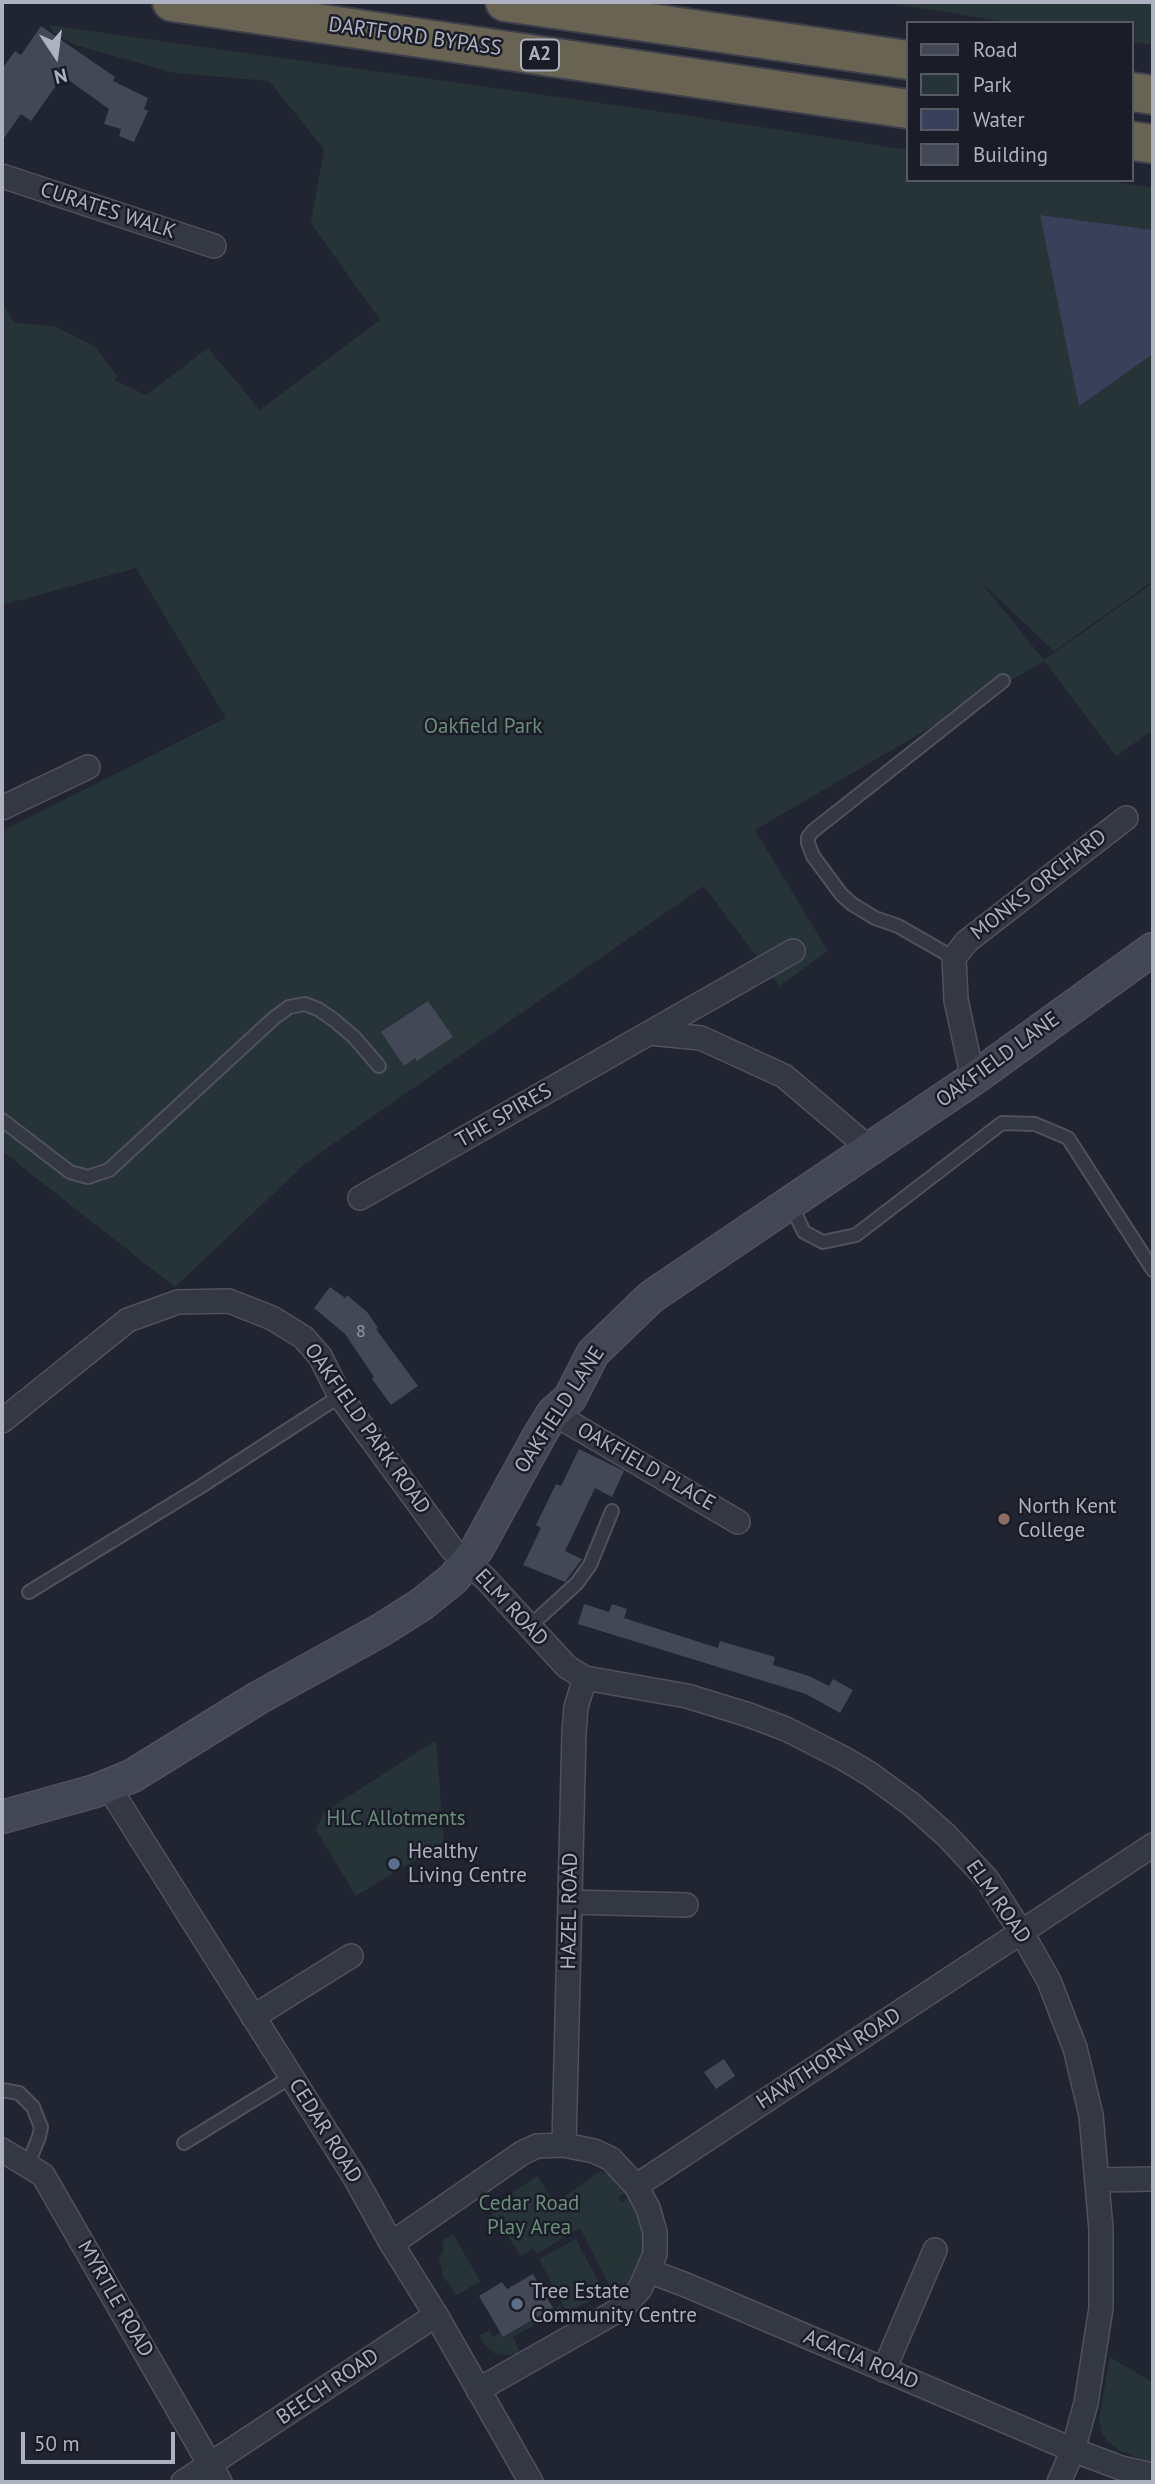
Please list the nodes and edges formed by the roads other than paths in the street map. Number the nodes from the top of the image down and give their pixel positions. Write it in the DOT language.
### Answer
graph roads {
  1 [pos="172,2"];
  2 [pos="505,2"];
  3 [pos="906,60"];
  4 [pos="1134,92"];
  5 [pos="1153,95"];
  6 [pos="906,108"];
  7 [pos="1134,141"];
  8 [pos="1153,144"];
  9 [pos="2,176"];
  10 [pos="214,246"];
  11 [pos="1003,681"];
  12 [pos="88,767"];
  13 [pos="2,808"];
  14 [pos="1126,818"];
  15 [pos="1153,949"];
  16 [pos="793,951"];
  17 [pos="954,958"];
  18 [pos="649,1033"];
  19 [pos="379,1066"];
  20 [pos="974,1079"];
  21 [pos="2,1120"];
  22 [pos="870,1149"];
  23 [pos="360,1198"];
  24 [pos="790,1202"];
  25 [pos="1153,1270"];
  26 [pos="340,1396"];
  27 [pos="553,1413"];
  28 [pos="2,1421"];
  29 [pos="612,1511"];
  30 [pos="738,1522"];
  31 [pos="467,1563"];
  32 [pos="29,1592"];
  33 [pos="529,1627"];
  34 [pos="585,1678"];
  35 [pos="108,1786"];
  36 [pos="2,1817"];
  37 [pos="1153,1846"];
  38 [pos="570,1902"];
  39 [pos="686,1905"];
  40 [pos="1022,1933"];
  41 [pos="351,1956"];
  42 [pos="253,2017"];
  43 [pos="291,2077"];
  44 [pos="2,2090"];
  45 [pos="184,2143"];
  46 [pos="564,2145"];
  47 [pos="2,2150"];
  48 [pos="27,2166"];
  49 [pos="1153,2179"];
  50 [pos="1098,2180"];
  51 [pos="636,2186"];
  52 [pos="390,2241"];
  53 [pos="935,2250"];
  54 [pos="649,2271"];
  55 [pos="436,2315"];
  56 [pos="884,2370"];
  57 [pos="478,2390"];
  58 [pos="1073,2450"];
  59 [pos="215,2474"];
  60 [pos="1153,2475"];
  61 [pos="183,2482"];
  62 [pos="531,2482"];
  63 [pos="1059,2482"];
  1 -- 6 [label="highway, DARTFORD BYPASS / A2"];
  2 -- 3 [label="highway, A2"];
  4 -- 5 [label="highway"];
  7 -- 8 [label="highway"];
  9 -- 10 [label="street, CURATES WALK"];
  11 -- 17 [label="lane"];
  12 -- 13 [label="street"];
  14 -- 17 [label="street, MONKS ORCHARD"];
  15 -- 20 [label="street, OAKFIELD LANE"];
  16 -- 18 [label="street, THE SPIRES"];
  17 -- 20 [label="street, MONKS ORCHARD"];
  18 -- 22 [label="street"];
  18 -- 23 [label="street, THE SPIRES"];
  19 -- 21 [label="lane"];
  20 -- 22 [label="street, OAKFIELD LANE"];
  22 -- 24 [label="street, OAKFIELD LANE"];
  24 -- 25 [label="lane"];
  24 -- 27 [label="street, OAKFIELD LANE"];
  26 -- 28 [label="street, OAKFIELD PARK ROAD"];
  26 -- 31 [label="street, OAKFIELD PARK ROAD"];
  26 -- 32 [label="lane"];
  27 -- 30 [label="street, OAKFIELD PLACE"];
  27 -- 31 [label="street, OAKFIELD LANE"];
  29 -- 33 [label="lane"];
  31 -- 33 [label="street, ELM ROAD"];
  31 -- 35 [label="street, OAKFIELD LANE"];
  33 -- 34 [label="street, ELM ROAD"];
  34 -- 38 [label="street, HAZEL ROAD"];
  34 -- 40 [label="street, ELM ROAD"];
  35 -- 36 [label="street, OAKFIELD LANE"];
  35 -- 42 [label="street, CEDAR ROAD"];
  37 -- 40 [label="street, HAWTHORN ROAD"];
  38 -- 39 [label="street"];
  38 -- 46 [label="street, HAZEL ROAD"];
  40 -- 50 [label="street, ELM ROAD"];
  40 -- 51 [label="street, HAWTHORN ROAD"];
  41 -- 42 [label="street"];
  42 -- 43 [label="street, CEDAR ROAD"];
  43 -- 45 [label="lane"];
  43 -- 52 [label="street, CEDAR ROAD"];
  44 -- 48 [label="lane"];
  46 -- 51 [label="street"];
  46 -- 52 [label="street"];
  47 -- 48 [label="street, MYRTLE ROAD"];
  48 -- 59 [label="street, MYRTLE ROAD"];
  49 -- 50 [label="street"];
  50 -- 58 [label="street, ELM ROAD"];
  51 -- 54 [label="street"];
  52 -- 55 [label="street, CEDAR ROAD"];
  53 -- 56 [label="street"];
  54 -- 56 [label="street, ACACIA ROAD"];
  54 -- 57 [label="street"];
  55 -- 57 [label="street, CEDAR ROAD"];
  55 -- 59 [label="street, BEECH ROAD"];
  56 -- 58 [label="street, ACACIA ROAD"];
  57 -- 62 [label="street, CEDAR ROAD"];
  58 -- 60 [label="street, ACACIA ROAD"];
  58 -- 63 [label="street, ELM ROAD"];
  59 -- 61 [label="street, BEECH ROAD"];
}
